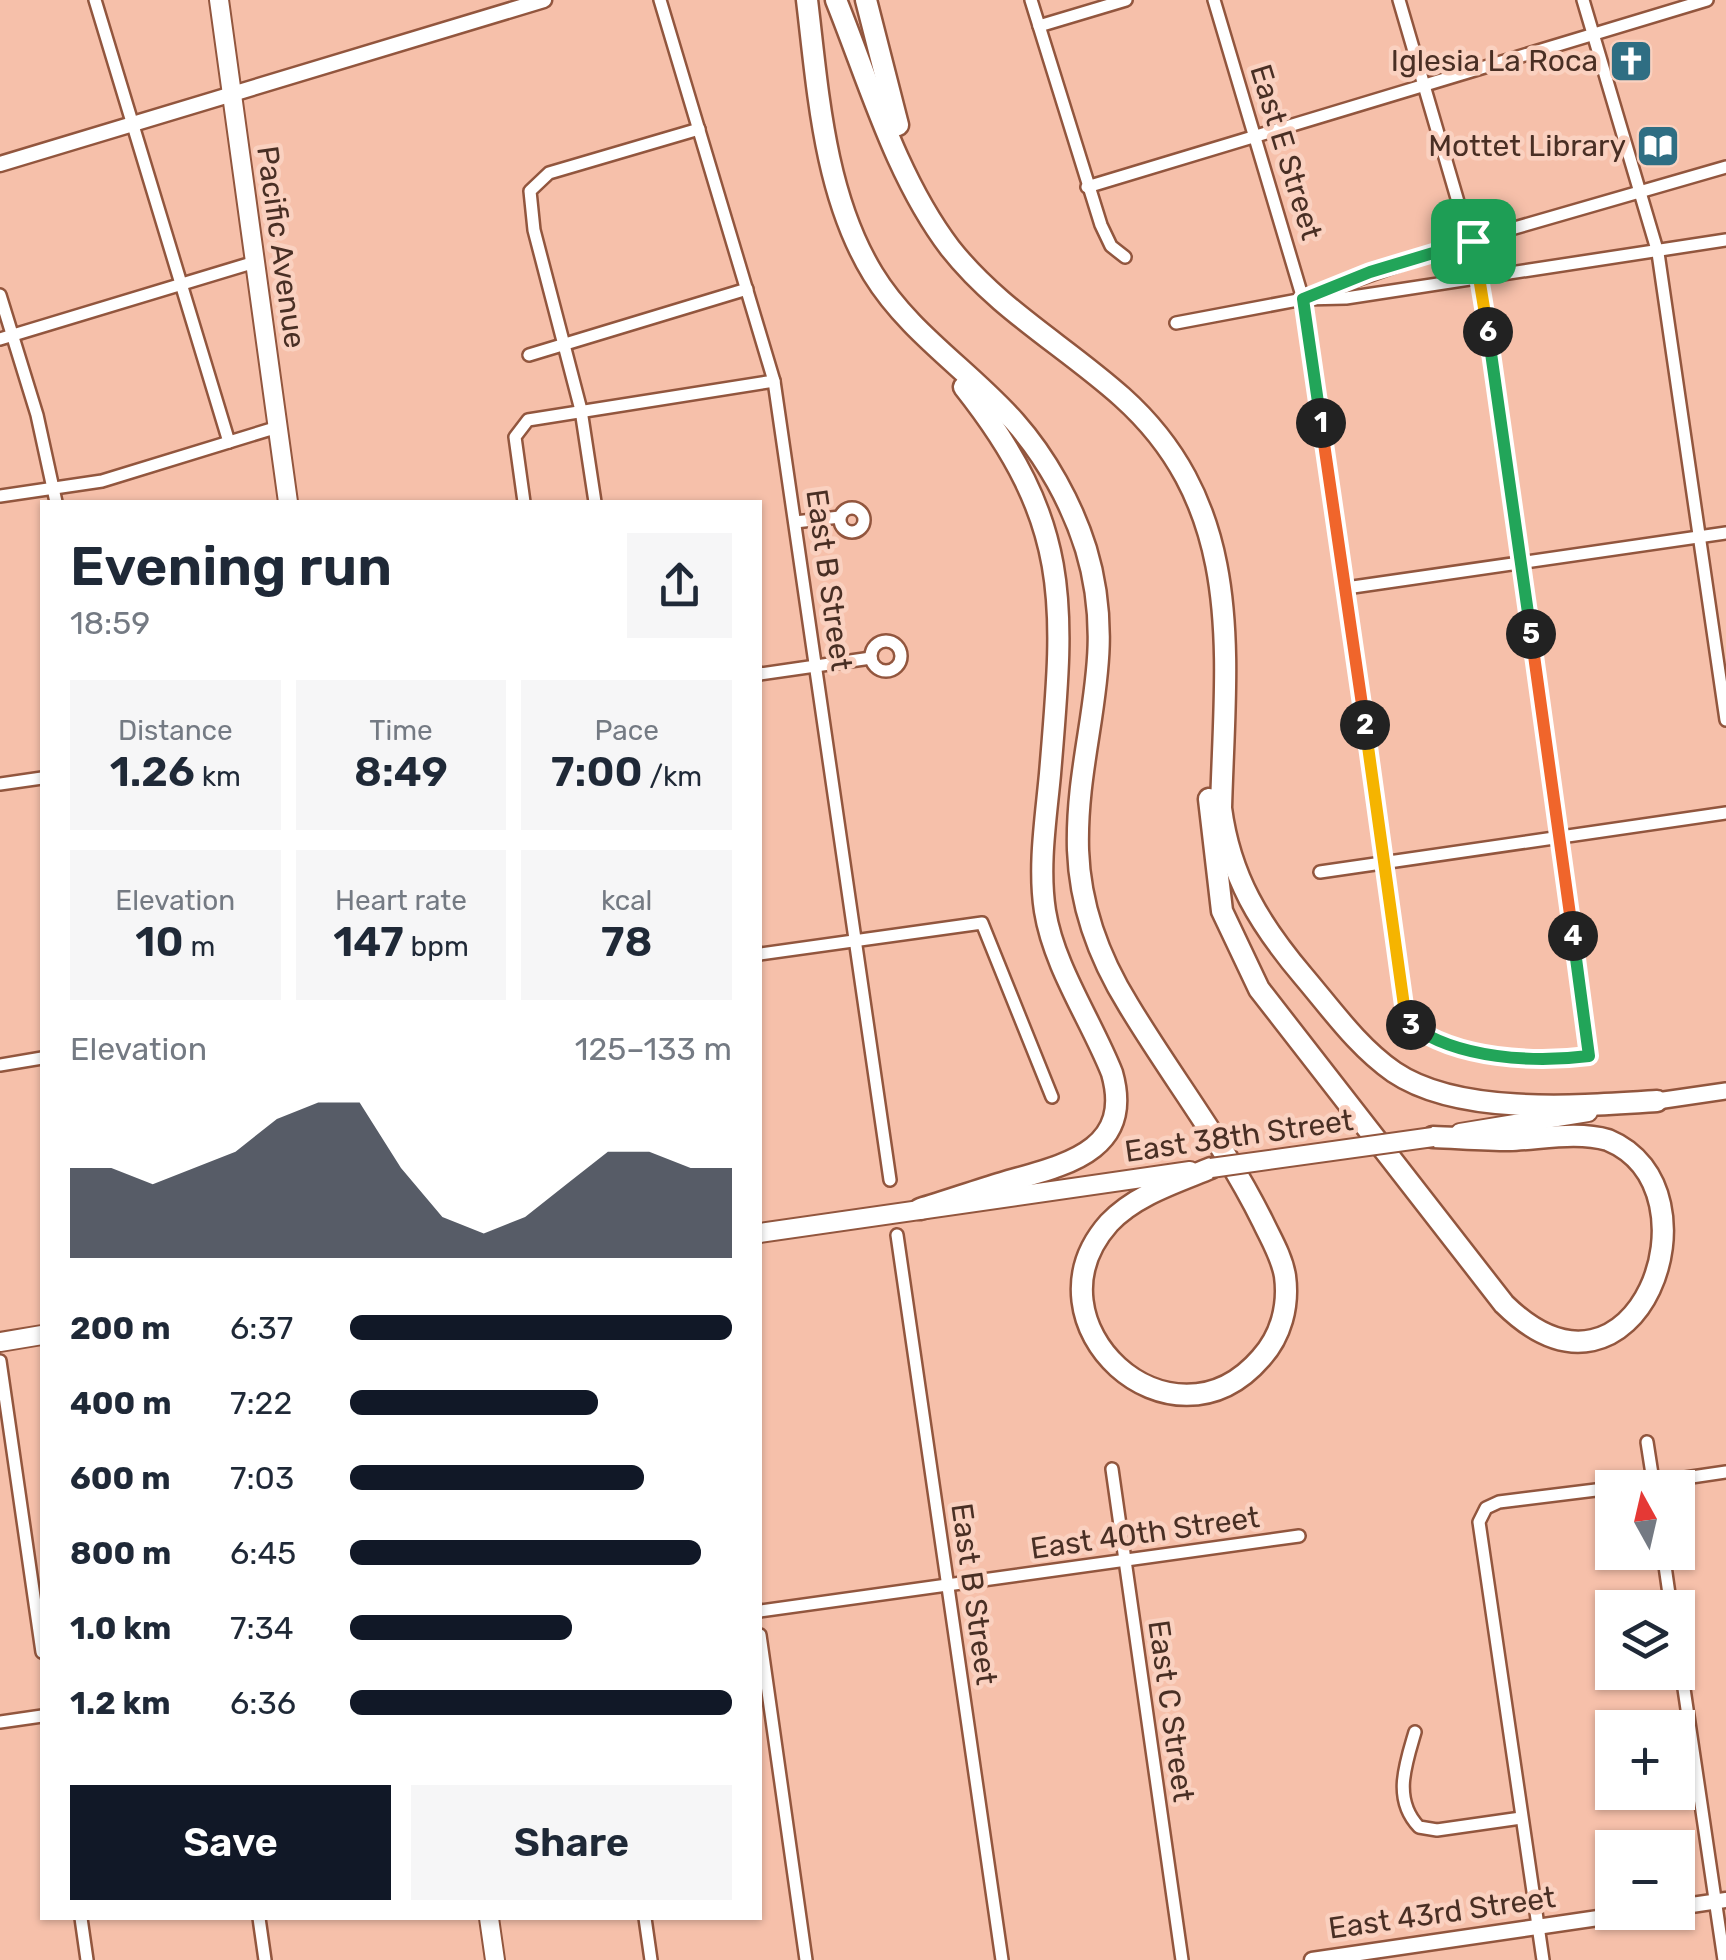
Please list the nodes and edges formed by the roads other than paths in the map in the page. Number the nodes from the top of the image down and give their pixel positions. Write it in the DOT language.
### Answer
graph roads {
  1 [pos="95,0"];
  2 [pos="219,0"];
  3 [pos="544,0"];
  4 [pos="660,0"];
  5 [pos="799,0"];
  6 [pos="807,0"];
  7 [pos="836,0"];
  8 [pos="866,0"];
  9 [pos="1031,0"];
  10 [pos="1126,0"];
  11 [pos="1214,0"];
  12 [pos="1398,0"];
  13 [pos="1583,0"];
  14 [pos="1707,0"];
  15 [pos="1039,26"];
  16 [pos="1593,34"];
  17 [pos="818,78"];
  18 [pos="1424,85"];
  19 [pos="232,93"];
  20 [pos="132,124"];
  21 [pos="699,129"];
  22 [pos="1255,136"];
  23 [pos="0,164"];
  24 [pos="1726,167"];
  25 [pos="1088,187"];
  26 [pos="1641,192"];
  27 [pos="916,194"];
  28 [pos="1726,240"];
  29 [pos="1473,241"];
  30 [pos="1658,253"];
  31 [pos="1125,257"];
  32 [pos="255,262"];
  33 [pos="1480,277"];
  34 [pos="180,284"];
  35 [pos="748,289"];
  36 [pos="0,295"];
  37 [pos="1303,299"];
  38 [pos="1176,323"];
  39 [pos="916,326"];
  40 [pos="6,337"];
  41 [pos="564,344"];
  42 [pos="529,354"];
  43 [pos="774,381"];
  44 [pos="581,410"];
  45 [pos="278,427"];
  46 [pos="228,442"];
  47 [pos="54,488"];
  48 [pos="0,496"];
  49 [pos="56,500"];
  50 [pos="288,500"];
  51 [pos="524,500"];
  52 [pos="595,500"];
  53 [pos="840,517"];
  54 [pos="796,522"];
  55 [pos="1726,532"];
  56 [pos="1699,536"];
  57 [pos="1522,562"];
  58 [pos="1346,588"];
  59 [pos="1227,643"];
  60 [pos="870,658"];
  61 [pos="816,666"];
  62 [pos="762,674"];
  63 [pos="1726,720"];
  64 [pos="40,778"];
  65 [pos="0,784"];
  66 [pos="1726,813"];
  67 [pos="1560,838"];
  68 [pos="1385,862"];
  69 [pos="1320,872"];
  70 [pos="855,941"];
  71 [pos="762,954"];
  72 [pos="40,1058"];
  73 [pos="0,1065"];
  74 [pos="1726,1092"];
  75 [pos="1052,1097"];
  76 [pos="1658,1101"];
  77 [pos="1433,1137"];
  78 [pos="1212,1168"];
  79 [pos="890,1180"];
  80 [pos="920,1210"];
  81 [pos="762,1233"];
  82 [pos="896,1235"];
  83 [pos="40,1336"];
  84 [pos="0,1342"];
  85 [pos="0,1361"];
  86 [pos="1647,1442"];
  87 [pos="1112,1469"];
  88 [pos="1651,1470"];
  89 [pos="1726,1472"];
  90 [pos="1695,1478"];
  91 [pos="1595,1490"];
  92 [pos="1299,1536"];
  93 [pos="1124,1560"];
  94 [pos="948,1585"];
  95 [pos="762,1611"];
  96 [pos="40,1638"];
  97 [pos="762,1649"];
  98 [pos="1685,1690"];
  99 [pos="40,1716"];
  100 [pos="0,1722"];
  101 [pos="1416,1732"];
  102 [pos="1520,1818"];
  103 [pos="1721,1900"];
  104 [pos="1695,1904"];
  105 [pos="1595,1919"];
  106 [pos="81,1920"];
  107 [pos="259,1920"];
  108 [pos="489,1920"];
  109 [pos="645,1920"];
  110 [pos="1538,1928"];
  111 [pos="87,1960"];
  112 [pos="265,1960"];
  113 [pos="495,1960"];
  114 [pos="651,1960"];
  115 [pos="806,1960"];
  116 [pos="1002,1960"];
  117 [pos="1182,1960"];
  118 [pos="1312,1960"];
  119 [pos="1543,1960"];
  120 [pos="1724,1960"];
  1 -- 20 [label="street"];
  2 -- 19 [label="main road, Pacific Avenue"];
  3 -- 19 [label="street"];
  4 -- 21 [label="street, East B Street"];
  5 -- 17 [label="highway"];
  6 -- 17 [label="highway"];
  7 -- 27 [label="highway"];
  8 -- 27 [label="highway"];
  9 -- 15 [label="street"];
  10 -- 15 [label="street"];
  11 -- 22 [label="street, East E Street"];
  12 -- 18 [label="street"];
  13 -- 16 [label="street"];
  14 -- 16 [label="street"];
  15 -- 25 [label="street"];
  16 -- 18 [label="street"];
  16 -- 26 [label="street"];
  17 -- 39 [label="highway"];
  18 -- 22 [label="street"];
  18 -- 29 [label="street"];
  19 -- 20 [label="street"];
  19 -- 32 [label="main road, Pacific Avenue"];
  20 -- 23 [label="street"];
  20 -- 34 [label="street"];
  21 -- 35 [label="street, East B Street"];
  21 -- 41 [label="street"];
  22 -- 25 [label="street"];
  22 -- 37 [label="street, East E Street"];
  24 -- 26 [label="street"];
  25 -- 31 [label="street"];
  26 -- 29 [label="street"];
  26 -- 30 [label="street"];
  27 -- 59 [label="highway"];
  28 -- 30 [label="street"];
  29 -- 33 [label="street"];
  29 -- 37 [label="street"];
  30 -- 33 [label="street"];
  30 -- 56 [label="street"];
  32 -- 34 [label="street"];
  32 -- 45 [label="main road, Pacific Avenue"];
  33 -- 37 [label="street"];
  33 -- 57 [label="street"];
  34 -- 40 [label="street"];
  34 -- 46 [label="street"];
  35 -- 41 [label="street"];
  35 -- 43 [label="street, East B Street"];
  36 -- 40 [label="street"];
  37 -- 38 [label="street"];
  37 -- 58 [label="street, East E Street"];
  39 -- 78 [label="highway"];
  39 -- 80 [label="highway"];
  40 -- 47 [label="street"];
  41 -- 42 [label="street"];
  41 -- 44 [label="street"];
  43 -- 44 [label="street"];
  43 -- 54 [label="street, East B Street"];
  44 -- 51 [label="street"];
  44 -- 52 [label="street"];
  45 -- 46 [label="street"];
  45 -- 50 [label="main road, Pacific Avenue"];
  46 -- 47 [label="street"];
  47 -- 48 [label="street"];
  47 -- 49 [label="street"];
  53 -- 54 [label="street"];
  54 -- 61 [label="street, East B Street"];
  55 -- 56 [label="street"];
  56 -- 57 [label="street"];
  56 -- 63 [label="street"];
  57 -- 58 [label="street"];
  57 -- 67 [label="street"];
  58 -- 68 [label="street, East E Street"];
  59 -- 76 [label="highway"];
  59 -- 77 [label="highway"];
  60 -- 61 [label="street"];
  61 -- 62 [label="street"];
  61 -- 70 [label="street, East B Street"];
  64 -- 65 [label="street"];
  66 -- 67 [label="street"];
  67 -- 68 [label="street"];
  67 -- 68 [label="street, East E Street"];
  68 -- 69 [label="street"];
  70 -- 71 [label="street"];
  70 -- 75 [label="street"];
  70 -- 79 [label="street, East B Street"];
  72 -- 73 [label="street"];
  74 -- 76 [label="main road, East 38th Street"];
  76 -- 77 [label="main road, East 38th Street"];
  77 -- 78 [label="main road, East 38th Street, bridge"];
  78 -- 80 [label="main road, East 38th Street"];
  80 -- 81 [label="main road, East 38th Street"];
  82 -- 94 [label="street, East B Street"];
  83 -- 84 [label="main road"];
  85 -- 96 [label="street"];
  86 -- 88 [label="street"];
  87 -- 93 [label="street, East C Street"];
  89 -- 90 [label="street"];
  91 -- 102 [label="street"];
  92 -- 93 [label="street, East 40th Street"];
  93 -- 94 [label="street, East 40th Street"];
  93 -- 117 [label="street, East C Street"];
  94 -- 95 [label="street, East 40th Street"];
  94 -- 116 [label="street, East B Street"];
  97 -- 115 [label="street"];
  98 -- 103 [label="street"];
  99 -- 100 [label="street"];
  101 -- 102 [label="street"];
  102 -- 110 [label="street"];
  103 -- 104 [label="street"];
  103 -- 120 [label="street"];
  105 -- 110 [label="street, East 43rd Street"];
  106 -- 111 [label="street"];
  107 -- 112 [label="street"];
  108 -- 113 [label="main road"];
  109 -- 114 [label="street"];
  110 -- 118 [label="street, East 43rd Street"];
  110 -- 119 [label="street"];
}
